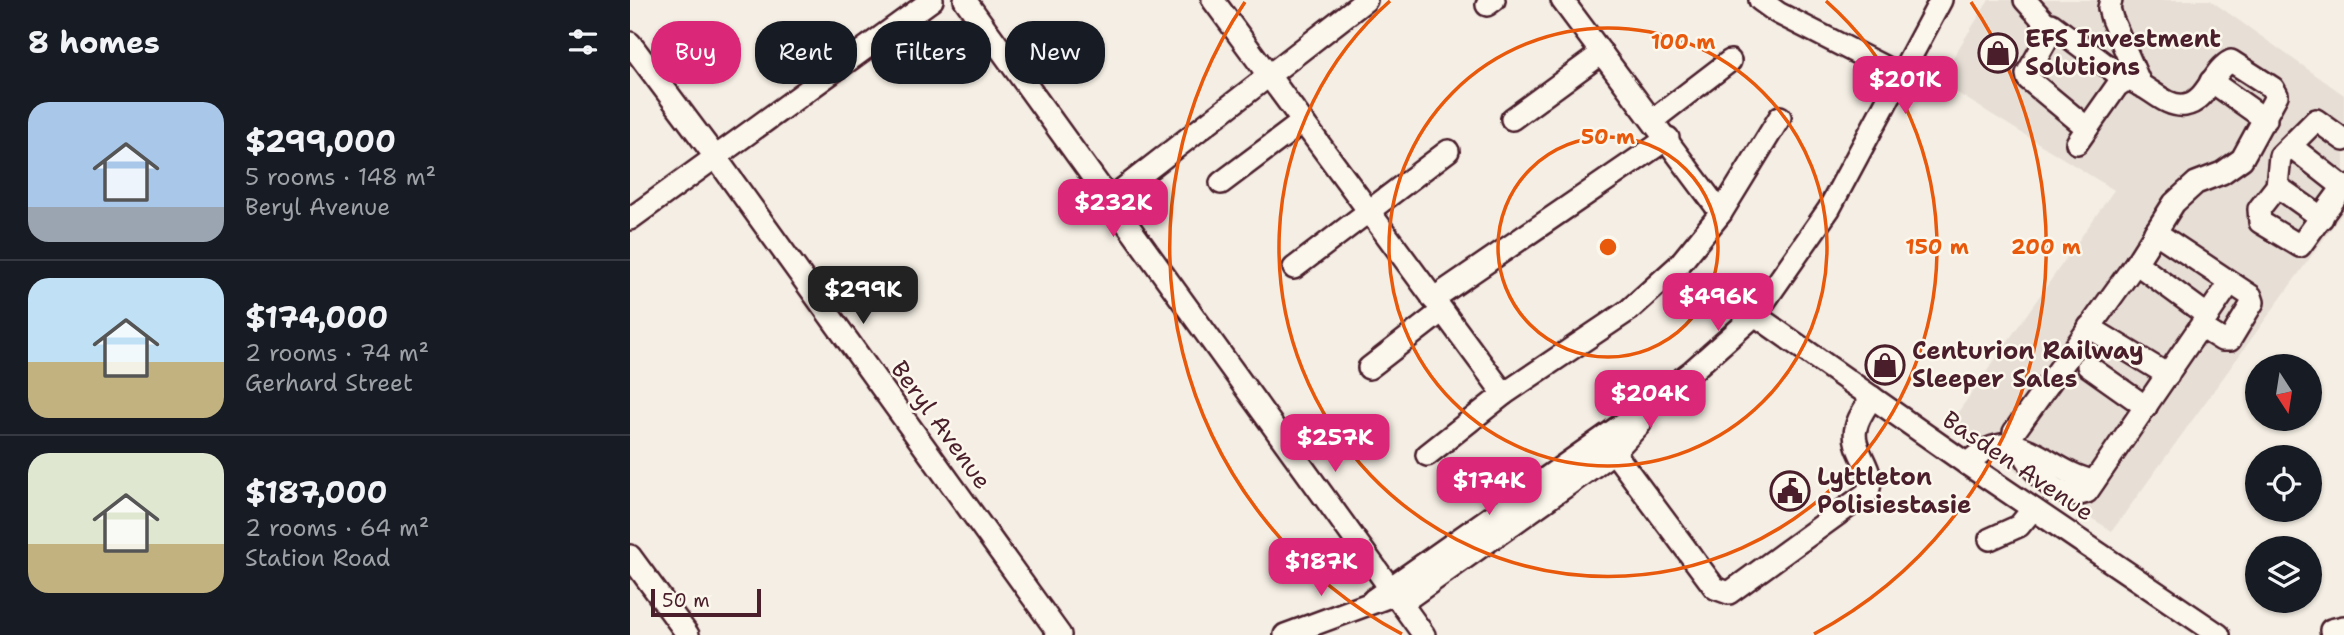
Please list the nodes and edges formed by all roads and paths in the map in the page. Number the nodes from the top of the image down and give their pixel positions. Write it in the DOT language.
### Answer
graph roads {
  1 [pos="932,0"];
  2 [pos="965,0"];
  3 [pos="1213,0"];
  4 [pos="1366,0"];
  5 [pos="1562,0"];
  6 [pos="1760,0"];
  7 [pos="1941,0"];
  8 [pos="1949,0"];
  9 [pos="2025,0"];
  10 [pos="2111,0"];
  11 [pos="2051,24"];
  12 [pos="630,43"];
  13 [pos="1602,53"];
  14 [pos="1730,61"];
  15 [pos="1267,76"];
  16 [pos="1902,76"];
  17 [pos="2211,81"];
  18 [pos="2133,83"];
  19 [pos="1780,117"];
  20 [pos="1512,119"];
  21 [pos="1653,120"];
  22 [pos="2266,120"];
  23 [pos="1301,123"];
  24 [pos="1668,138"];
  25 [pos="2344,140"];
  26 [pos="2254,142"];
  27 [pos="1448,151"];
  28 [pos="2286,151"];
  29 [pos="715,155"];
  30 [pos="1221,183"];
  31 [pos="2277,186"];
  32 [pos="2344,186"];
  33 [pos="1110,199"];
  34 [pos="1368,212"];
  35 [pos="1721,214"];
  36 [pos="2322,218"];
  37 [pos="630,219"];
  38 [pos="2155,232"];
  39 [pos="2136,263"];
  40 [pos="1294,268"];
  41 [pos="2230,283"];
  42 [pos="1437,305"];
  43 [pos="1760,317"];
  44 [pos="2204,321"];
  45 [pos="2089,327"];
  46 [pos="2088,366"];
  47 [pos="1369,368"];
  48 [pos="2168,375"];
  49 [pos="1504,394"];
  50 [pos="1872,397"];
  51 [pos="2146,407"];
  52 [pos="2018,440"];
  53 [pos="1609,445"];
  54 [pos="1427,455"];
  55 [pos="1967,464"];
  56 [pos="2033,509"];
  57 [pos="1990,539"];
  58 [pos="630,556"];
  59 [pos="1400,590"];
  60 [pos="688,635"];
  61 [pos="1059,635"];
  62 [pos="1285,635"];
  63 [pos="1424,635"];
  64 [pos="1437,635"];
  65 [pos="2219,635"];
  1 -- 29 [label="street"];
  2 -- 33 [label="street"];
  3 -- 15 [label="street"];
  4 -- 15 [label="street"];
  5 -- 13 [label="street"];
  6 -- 16 [label="street"];
  7 -- 16 [label="street"];
  8 -- 43 [label="street"];
  9 -- 11 [label="street"];
  10 -- 18 [label="street"];
  11 -- 18 [label="street"];
  11 -- 18 [label="street"];
  12 -- 29 [label="street, Beryl Avenue"];
  13 -- 20 [label="street"];
  13 -- 21 [label="street"];
  14 -- 21 [label="street"];
  15 -- 23 [label="street"];
  15 -- 33 [label="street"];
  16 -- 43 [label="street"];
  17 -- 18 [label="street"];
  17 -- 22 [label="street"];
  17 -- 22 [label="street"];
  19 -- 35 [label="street"];
  21 -- 24 [label="street"];
  22 -- 26 [label="street"];
  23 -- 30 [label="street"];
  23 -- 34 [label="street"];
  24 -- 35 [label="street"];
  24 -- 42 [label="street"];
  25 -- 28 [label="street"];
  26 -- 28 [label="street"];
  26 -- 38 [label="street"];
  27 -- 34 [label="street"];
  28 -- 31 [label="street"];
  28 -- 32 [label="street"];
  29 -- 37 [label="street"];
  29 -- 61 [label="street, Beryl Avenue"];
  31 -- 36 [label="street"];
  31 -- 36 [label="street"];
  32 -- 36 [label="street"];
  33 -- 59 [label="street"];
  34 -- 40 [label="street"];
  34 -- 42 [label="street"];
  35 -- 49 [label="street"];
  38 -- 39 [label="street"];
  38 -- 41 [label="street"];
  39 -- 44 [label="street"];
  39 -- 45 [label="street"];
  41 -- 44 [label="street"];
  41 -- 44 [label="street"];
  42 -- 47 [label="street"];
  42 -- 49 [label="street"];
  43 -- 50 [label="street, Basden Avenue"];
  43 -- 53 [label="street"];
  44 -- 48 [label="street"];
  45 -- 48 [label="street"];
  45 -- 52 [label="street"];
  46 -- 51 [label="street"];
  48 -- 51 [label="street"];
  49 -- 54 [label="street"];
  50 -- 53 [label="street"];
  50 -- 55 [label="street, Basden Avenue"];
  51 -- 52 [label="street"];
  52 -- 55 [label="street"];
  53 -- 59 [label="street"];
  55 -- 56 [label="street, Basden Avenue"];
  56 -- 57 [label="street"];
  56 -- 65 [label="street, Basden Avenue"];
  58 -- 60 [label="street"];
  59 -- 62 [label="street"];
  59 -- 63 [label="street"];
  59 -- 64 [label="street"];
}
